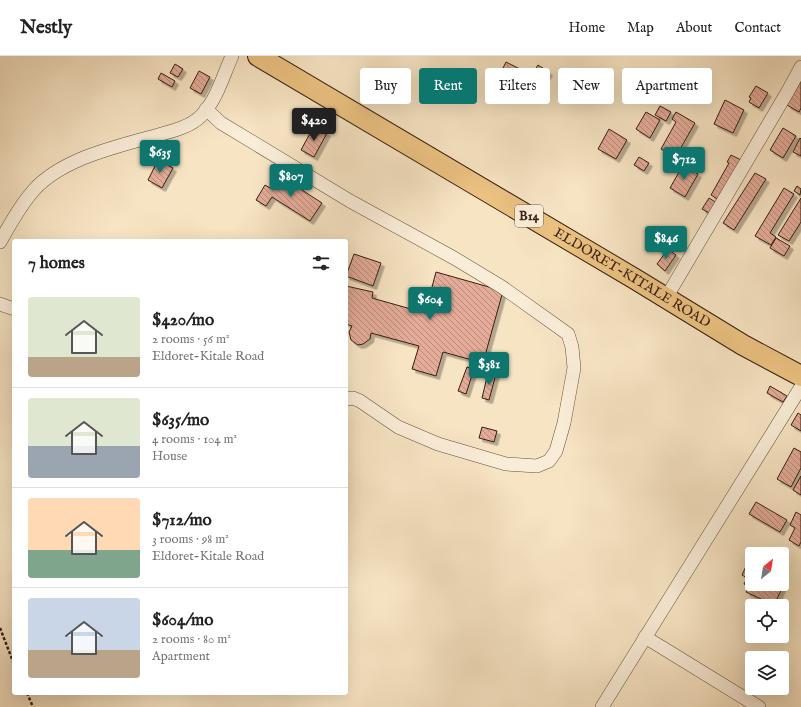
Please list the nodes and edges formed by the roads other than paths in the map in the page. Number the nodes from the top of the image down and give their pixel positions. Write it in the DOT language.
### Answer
graph roads {
  1 [pos="232,56"];
  2 [pos="258,56"];
  3 [pos="801,67"];
  4 [pos="206,109"];
  5 [pos="0,242"];
  6 [pos="666,298"];
  7 [pos="0,304"];
  8 [pos="12,308"];
  9 [pos="801,376"];
  10 [pos="801,387"];
  11 [pos="348,399"];
  12 [pos="645,638"];
  13 [pos="602,707"];
  14 [pos="759,707"];
  1 -- 4 [label="street"];
  2 -- 6 [label="highway, ELDORET-KITALE ROAD / B14"];
  3 -- 6 [label="street"];
  4 -- 5 [label="street"];
  4 -- 11 [label="street"];
  6 -- 9 [label="highway, ELDORET-KITALE ROAD / B14"];
  7 -- 8 [label="street"];
  10 -- 12 [label="street"];
  12 -- 13 [label="street"];
  12 -- 14 [label="street"];
}
